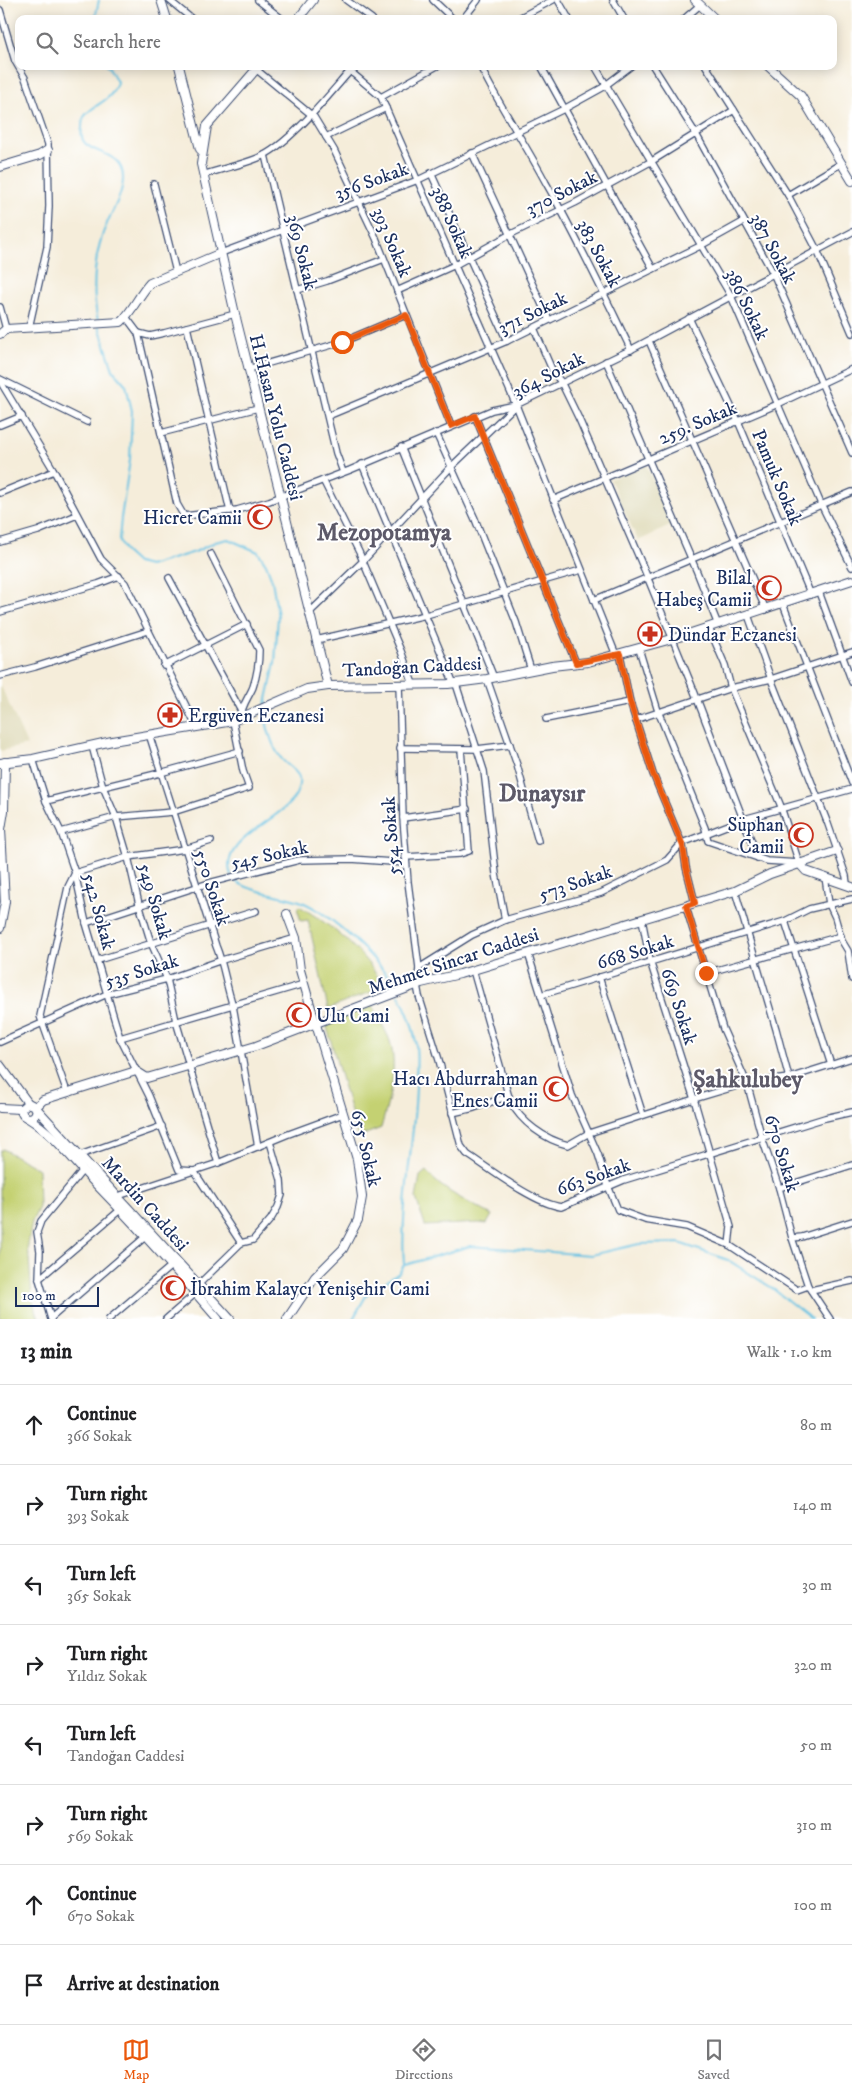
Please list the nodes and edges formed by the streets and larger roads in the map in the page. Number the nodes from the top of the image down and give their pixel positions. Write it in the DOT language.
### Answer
graph roads {
  1 [pos="161,0"];
  2 [pos="169,0"];
  3 [pos="258,0"];
  4 [pos="313,0"];
  5 [pos="346,0"];
  6 [pos="433,0"];
  7 [pos="478,0"];
  8 [pos="553,0"];
  9 [pos="558,0"];
  10 [pos="613,0"];
  11 [pos="697,2"];
  12 [pos="0,10"];
  13 [pos="166,15"];
  14 [pos="187,15"];
  15 [pos="277,15"];
  16 [pos="301,15"];
  17 [pos="367,15"];
  18 [pos="449,15"];
  19 [pos="466,15"];
  20 [pos="525,15"];
  21 [pos="567,15"];
  22 [pos="622,15"];
  23 [pos="687,15"];
  24 [pos="711,15"];
  25 [pos="15,61"];
  26 [pos="20,70"];
  27 [pos="181,70"];
  28 [pos="254,70"];
  29 [pos="260,70"];
  30 [pos="428,70"];
  31 [pos="482,70"];
  32 [pos="543,70"];
  33 [pos="597,70"];
  34 [pos="625,70"];
  35 [pos="656,70"];
  36 [pos="709,70"];
  37 [pos="772,70"];
  38 [pos="350,71"];
  39 [pos="605,85"];
  40 [pos="381,98"];
  41 [pos="386,108"];
  42 [pos="564,109"];
  43 [pos="734,110"];
  44 [pos="312,115"];
  45 [pos="515,132"];
  46 [pos="696,134"];
  47 [pos="326,137"];
  48 [pos="48,150"];
  49 [pos="472,153"];
  50 [pos="202,154"];
  51 [pos="265,155"];
  52 [pos="652,161"];
  53 [pos="842,163"];
  54 [pos="0,167"];
  55 [pos="431,173"];
  56 [pos="203,175"];
  57 [pos="418,180"];
  58 [pos="852,181"];
  59 [pos="154,184"];
  60 [pos="606,186"];
  61 [pos="788,195"];
  62 [pos="358,201"];
  63 [pos="560,210"];
  64 [pos="743,222"];
  65 [pos="282,230"];
  66 [pos="852,232"];
  67 [pos="509,236"];
  68 [pos="700,246"];
  69 [pos="817,250"];
  70 [pos="221,253"];
  71 [pos="470,257"];
  72 [pos="384,259"];
  73 [pos="455,265"];
  74 [pos="653,269"];
  75 [pos="176,272"];
  76 [pos="773,273"];
  77 [pos="297,290"];
  78 [pos="397,291"];
  79 [pos="604,293"];
  80 [pos="730,296"];
  81 [pos="0,307"];
  82 [pos="235,314"];
  83 [pos="406,315"];
  84 [pos="126,317"];
  85 [pos="689,318"];
  86 [pos="549,320"];
  87 [pos="186,327"];
  88 [pos="29,328"];
  89 [pos="534,328"];
  90 [pos="3,332"];
  91 [pos="138,333"];
  92 [pos="852,333"];
  93 [pos="507,341"];
  94 [pos="649,341"];
  95 [pos="491,348"];
  96 [pos="631,350"];
  97 [pos="312,351"];
  98 [pos="606,361"];
  99 [pos="248,369"];
  100 [pos="852,369"];
  101 [pos="429,373"];
  102 [pos="0,380"];
  103 [pos="561,382"];
  104 [pos="821,384"];
  105 [pos="778,404"];
  106 [pos="516,405"];
  107 [pos="258,408"];
  108 [pos="22,416"];
  109 [pos="328,416"];
  110 [pos="475,416"];
  111 [pos="738,421"];
  112 [pos="86,422"];
  113 [pos="209,422"];
  114 [pos="0,425"];
  115 [pos="451,426"];
  116 [pos="436,432"];
  117 [pos="161,433"];
  118 [pos="484,437"];
  119 [pos="693,440"];
  120 [pos="401,447"];
  121 [pos="852,453"];
  122 [pos="648,458"];
  123 [pos="362,464"];
  124 [pos="451,467"];
  125 [pos="54,470"];
  126 [pos="343,472"];
  127 [pos="604,478"];
  128 [pos="323,480"];
  129 [pos="852,492"];
  130 [pos="0,493"];
  131 [pos="280,496"];
  132 [pos="422,497"];
  133 [pos="554,500"];
  134 [pos="821,504"];
  135 [pos="230,511"];
  136 [pos="77,515"];
  137 [pos="780,522"];
  138 [pos="390,530"];
  139 [pos="736,540"];
  140 [pos="0,542"];
  141 [pos="211,554"];
  142 [pos="692,560"];
  143 [pos="362,562"];
  144 [pos="852,567"];
  145 [pos="581,570"];
  146 [pos="119,576"];
  147 [pos="169,578"];
  148 [pos="648,578"];
  149 [pos="852,580"];
  150 [pos="544,582"];
  151 [pos="819,592"];
  152 [pos="503,593"];
  153 [pos="811,595"];
  154 [pos="594,600"];
  155 [pos="465,603"];
  156 [pos="783,604"];
  157 [pos="766,610"];
  158 [pos="0,612"];
  159 [pos="310,613"];
  160 [pos="426,615"];
  161 [pos="748,615"];
  162 [pos="247,624"];
  163 [pos="390,624"];
  164 [pos="718,625"];
  165 [pos="709,628"];
  166 [pos="148,631"];
  167 [pos="673,639"];
  168 [pos="316,640"];
  169 [pos="205,646"];
  170 [pos="639,649"];
  171 [pos="852,652"];
  172 [pos="618,654"];
  173 [pos="843,655"];
  174 [pos="576,663"];
  175 [pos="164,666"];
  176 [pos="806,666"];
  177 [pos="531,670"];
  178 [pos="0,676"];
  179 [pos="490,678"];
  180 [pos="771,679"];
  181 [pos="852,682"];
  182 [pos="399,684"];
  183 [pos="413,684"];
  184 [pos="455,684"];
  185 [pos="328,686"];
  186 [pos="731,688"];
  187 [pos="697,700"];
  188 [pos="630,702"];
  189 [pos="658,711"];
  190 [pos="238,717"];
  191 [pos="546,720"];
  192 [pos="635,720"];
  193 [pos="196,726"];
  194 [pos="150,734"];
  195 [pos="510,745"];
  196 [pos="92,746"];
  197 [pos="400,748"];
  198 [pos="461,749"];
  199 [pos="477,749"];
  200 [pos="240,751"];
  201 [pos="33,759"];
  202 [pos="2,762"];
  203 [pos="160,773"];
  204 [pos="852,783"];
  205 [pos="103,787"];
  206 [pos="852,788"];
  207 [pos="818,799"];
  208 [pos="46,801"];
  209 [pos="782,808"];
  210 [pos="467,810"];
  211 [pos="2,811"];
  212 [pos="173,812"];
  213 [pos="116,817"];
  214 [pos="403,818"];
  215 [pos="744,819"];
  216 [pos="62,832"];
  217 [pos="706,833"];
  218 [pos="212,841"];
  219 [pos="538,841"];
  220 [pos="682,843"];
  221 [pos="185,849"];
  222 [pos="837,851"];
  223 [pos="128,857"];
  224 [pos="758,858"];
  225 [pos="406,860"];
  226 [pos="799,863"];
  227 [pos="75,874"];
  228 [pos="825,877"];
  229 [pos="849,886"];
  230 [pos="197,888"];
  231 [pos="735,890"];
  232 [pos="852,899"];
  233 [pos="2,902"];
  234 [pos="695,903"];
  235 [pos="139,904"];
  236 [pos="829,904"];
  237 [pos="686,906"];
  238 [pos="256,911"];
  239 [pos="287,914"];
  240 [pos="642,919"];
  241 [pos="504,920"];
  242 [pos="785,921"];
  243 [pos="86,923"];
  244 [pos="209,924"];
  245 [pos="0,928"];
  246 [pos="747,932"];
  247 [pos="841,936"];
  248 [pos="296,938"];
  249 [pos="151,943"];
  250 [pos="698,948"];
  251 [pos="794,948"];
  252 [pos="850,951"];
  253 [pos="528,953"];
  254 [pos="98,960"];
  255 [pos="222,960"];
  256 [pos="755,960"];
  257 [pos="650,961"];
  258 [pos="419,968"];
  259 [pos="473,970"];
  260 [pos="706,973"];
  261 [pos="599,977"];
  262 [pos="167,978"];
  263 [pos="852,979"];
  264 [pos="304,984"];
  265 [pos="417,985"];
  266 [pos="107,994"];
  267 [pos="541,995"];
  268 [pos="233,1006"];
  269 [pos="176,1022"];
  270 [pos="315,1024"];
  271 [pos="42,1025"];
  272 [pos="120,1038"];
  273 [pos="0,1042"];
  274 [pos="241,1051"];
  275 [pos="852,1058"];
  276 [pos="0,1065"];
  277 [pos="831,1065"];
  278 [pos="189,1066"];
  279 [pos="136,1071"];
  280 [pos="789,1078"];
  281 [pos="747,1083"];
  282 [pos="67,1092"];
  283 [pos="509,1096"];
  284 [pos="694,1099"];
  285 [pos="28,1103"];
  286 [pos="0,1108"];
  287 [pos="36,1108"];
  288 [pos="21,1109"];
  289 [pos="852,1112"];
  290 [pos="452,1113"];
  291 [pos="343,1114"];
  292 [pos="644,1115"];
  293 [pos="28,1118"];
  294 [pos="162,1126"];
  295 [pos="589,1133"];
  296 [pos="762,1138"];
  297 [pos="270,1142"];
  298 [pos="258,1147"];
  299 [pos="709,1152"];
  300 [pos="80,1154"];
  301 [pos="218,1164"];
  302 [pos="852,1165"];
  303 [pos="83,1170"];
  304 [pos="194,1171"];
  305 [pos="608,1186"];
  306 [pos="779,1188"];
  307 [pos="118,1196"];
  308 [pos="120,1210"];
  309 [pos="852,1220"];
  310 [pos="146,1237"];
  311 [pos="792,1238"];
  312 [pos="241,1243"];
  313 [pos="729,1245"];
  314 [pos="171,1266"];
  315 [pos="40,1279"];
  316 [pos="852,1281"];
  317 [pos="198,1284"];
  318 [pos="810,1288"];
  319 [pos="196,1293"];
  320 [pos="51,1319"];
  321 [pos="109,1319"];
  322 [pos="166,1319"];
  323 [pos="218,1319"];
  324 [pos="230,1319"];
  325 [pos="287,1319"];
  326 [pos="830,1319"];
  1 -- 13 [label="street"];
  2 -- 14 [label="street"];
  3 -- 15 [label="street"];
  4 -- 16 [label="street"];
  5 -- 17 [label="street"];
  6 -- 18 [label="street"];
  7 -- 19 [label="street"];
  8 -- 20 [label="street"];
  9 -- 21 [label="street"];
  10 -- 22 [label="street"];
  11 -- 23 [label="street"];
  11 -- 24 [label="street"];
  12 -- 25 [label="street"];
  26 -- 48 [label="street"];
  27 -- 50 [label="street"];
  28 -- 50 [label="street"];
  29 -- 44 [label="street, 393 Sokak"];
  30 -- 40 [label="street"];
  31 -- 45 [label="street, 383 Sokak"];
  32 -- 42 [label="street"];
  33 -- 39 [label="street, 386 Sokak"];
  34 -- 39 [label="street, 356 Sokak"];
  35 -- 46 [label="street, 387 Sokak"];
  36 -- 43 [label="street"];
  37 -- 53 [label="street"];
  38 -- 40 [label="street, 388 Sokak"];
  38 -- 44 [label="street"];
  39 -- 42 [label="street, 356 Sokak"];
  39 -- 52 [label="street, 386 Sokak"];
  40 -- 41 [label="street, 388 Sokak"];
  41 -- 47 [label="street"];
  41 -- 57 [label="street, 388 Sokak"];
  42 -- 45 [label="street, 356 Sokak"];
  42 -- 60 [label="street"];
  43 -- 46 [label="street, 370 Sokak"];
  43 -- 61 [label="street"];
  44 -- 47 [label="street, 393 Sokak"];
  44 -- 51 [label="street"];
  45 -- 49 [label="street, 356 Sokak"];
  45 -- 63 [label="street, 383 Sokak"];
  46 -- 52 [label="street, 370 Sokak"];
  46 -- 64 [label="street, 387 Sokak"];
  47 -- 62 [label="street, 393 Sokak"];
  48 -- 54 [label="street"];
  48 -- 88 [label="street"];
  49 -- 55 [label="street, 356 Sokak"];
  49 -- 67 [label="street"];
  50 -- 56 [label="street, H.Hasan Yolu Caddesi"];
  51 -- 56 [label="street"];
  51 -- 65 [label="street, 369 Sokak"];
  52 -- 60 [label="street, 370 Sokak"];
  52 -- 68 [label="street, 386 Sokak"];
  53 -- 58 [label="street"];
  53 -- 61 [label="street"];
  55 -- 57 [label="street, 356 Sokak"];
  55 -- 71 [label="street"];
  56 -- 70 [label="street, H.Hasan Yolu Caddesi"];
  57 -- 62 [label="street, 356 Sokak"];
  57 -- 73 [label="street, 388 Sokak"];
  59 -- 75 [label="street"];
  60 -- 63 [label="street, 370 Sokak"];
  60 -- 74 [label="street"];
  61 -- 69 [label="street"];
  62 -- 65 [label="street, 356 Sokak"];
  62 -- 72 [label="street, 393 Sokak"];
  63 -- 67 [label="street, 370 Sokak"];
  63 -- 79 [label="street, 383 Sokak"];
  64 -- 68 [label="street, 371 Sokak"];
  64 -- 76 [label="street, 387 Sokak"];
  65 -- 70 [label="street, 356 Sokak"];
  65 -- 77 [label="street, 369 Sokak"];
  66 -- 69 [label="street, 364 Sokak"];
  67 -- 71 [label="street, 370 Sokak"];
  67 -- 86 [label="street"];
  68 -- 74 [label="street, 371 Sokak"];
  68 -- 80 [label="street, 386 Sokak"];
  69 -- 76 [label="street, 364 Sokak"];
  69 -- 92 [label="street"];
  70 -- 75 [label="street, 356 Sokak"];
  70 -- 82 [label="street, H.Hasan Yolu Caddesi"];
  71 -- 73 [label="street, 370 Sokak"];
  71 -- 93 [label="street"];
  72 -- 77 [label="street"];
  72 -- 78 [label="street, 393 Sokak"];
  73 -- 78 [label="street, 370 Sokak"];
  73 -- 95 [label="street, 388 Sokak"];
  74 -- 79 [label="street, 371 Sokak"];
  75 -- 84 [label="street, 356 Sokak"];
  76 -- 80 [label="street, 364 Sokak"];
  76 -- 104 [label="street, 387 Sokak"];
  77 -- 97 [label="street, 369 Sokak"];
  78 -- 83 [label="street, 393 Sokak"];
  79 -- 86 [label="street, 371 Sokak"];
  79 -- 96 [label="street, 383 Sokak"];
  80 -- 85 [label="street, 364 Sokak"];
  80 -- 105 [label="street, 386 Sokak"];
  81 -- 90 [label="street"];
  82 -- 87 [label="street"];
  82 -- 99 [label="street, H.Hasan Yolu Caddesi"];
  83 -- 97 [label="street"];
  83 -- 101 [label="street, 393 Sokak"];
  84 -- 88 [label="street"];
  84 -- 91 [label="street"];
  85 -- 94 [label="street, 364 Sokak"];
  85 -- 111 [label="street, Pamuk Sokak"];
  86 -- 89 [label="street, 371 Sokak"];
  87 -- 91 [label="street"];
  87 -- 113 [label="street"];
  88 -- 90 [label="street"];
  89 -- 93 [label="street, 371 Sokak"];
  89 -- 103 [label="street"];
  91 -- 117 [label="street"];
  93 -- 95 [label="street, 371 Sokak"];
  94 -- 96 [label="street, 364 Sokak"];
  94 -- 119 [label="street"];
  95 -- 101 [label="street, 371 Sokak"];
  95 -- 106 [label="street, 388 Sokak"];
  96 -- 98 [label="street, 364 Sokak"];
  97 -- 99 [label="street"];
  97 -- 109 [label="street, 369 Sokak"];
  98 -- 103 [label="street, 364 Sokak"];
  98 -- 122 [label="street"];
  99 -- 107 [label="street, H.Hasan Yolu Caddesi"];
  100 -- 104 [label="street, 259. Sokak"];
  101 -- 109 [label="street, 371 Sokak"];
  101 -- 115 [label="street, 393 Sokak"];
  102 -- 108 [label="street"];
  102 -- 112 [label="street"];
  103 -- 106 [label="street, 364 Sokak"];
  103 -- 127 [label="street"];
  104 -- 105 [label="street, 259. Sokak"];
  104 -- 121 [label="street, 387 Sokak"];
  105 -- 111 [label="street, 259. Sokak"];
  105 -- 134 [label="street, 386 Sokak"];
  106 -- 110 [label="street"];
  106 -- 118 [label="street, 364 Sokak"];
  106 -- 133 [label="street, 388 Sokak"];
  107 -- 113 [label="street"];
  107 -- 131 [label="street, H.Hasan Yolu Caddesi"];
  108 -- 114 [label="street"];
  108 -- 125 [label="street"];
  109 -- 126 [label="street, 369 Sokak"];
  110 -- 115 [label="street"];
  110 -- 118 [label="street"];
  111 -- 119 [label="street, 259. Sokak"];
  111 -- 137 [label="street, Pamuk Sokak"];
  113 -- 117 [label="street"];
  113 -- 135 [label="street"];
  115 -- 116 [label="street"];
  116 -- 120 [label="street"];
  116 -- 124 [label="street"];
  117 -- 135 [label="street"];
  118 -- 124 [label="street, 364 Sokak"];
  118 -- 150 [label="street"];
  119 -- 122 [label="street, 259. Sokak"];
  119 -- 139 [label="street"];
  120 -- 123 [label="street"];
  120 -- 132 [label="street"];
  122 -- 127 [label="street, 259. Sokak"];
  122 -- 142 [label="street"];
  123 -- 126 [label="street"];
  123 -- 138 [label="street"];
  124 -- 132 [label="street, 364 Sokak"];
  124 -- 152 [label="street"];
  125 -- 130 [label="street"];
  125 -- 136 [label="street"];
  126 -- 128 [label="street"];
  127 -- 133 [label="street, 259. Sokak"];
  127 -- 148 [label="street"];
  128 -- 131 [label="street"];
  128 -- 143 [label="street"];
  129 -- 134 [label="street"];
  131 -- 135 [label="street"];
  131 -- 159 [label="street, H.Hasan Yolu Caddesi"];
  132 -- 138 [label="street, 364 Sokak"];
  132 -- 155 [label="street"];
  133 -- 145 [label="street, 388 Sokak"];
  134 -- 137 [label="street"];
  134 -- 144 [label="street, 386 Sokak"];
  136 -- 140 [label="street"];
  136 -- 146 [label="street"];
  137 -- 139 [label="street"];
  137 -- 153 [label="street, Pamuk Sokak"];
  138 -- 143 [label="street, 364 Sokak"];
  138 -- 160 [label="street"];
  139 -- 142 [label="street"];
  139 -- 157 [label="street"];
  141 -- 162 [label="street"];
  142 -- 148 [label="street"];
  142 -- 164 [label="street"];
  143 -- 159 [label="street, 364 Sokak"];
  143 -- 163 [label="street"];
  145 -- 150 [label="street"];
  145 -- 154 [label="street, 388 Sokak"];
  146 -- 158 [label="street"];
  146 -- 166 [label="street"];
  147 -- 169 [label="street"];
  148 -- 154 [label="street"];
  148 -- 167 [label="street"];
  149 -- 151 [label="street, Tandoğan Caddesi"];
  150 -- 152 [label="street"];
  150 -- 174 [label="street"];
  151 -- 153 [label="street, Tandoğan Caddesi"];
  151 -- 173 [label="street"];
  152 -- 155 [label="street"];
  152 -- 177 [label="street"];
  153 -- 156 [label="street, Tandoğan Caddesi"];
  154 -- 172 [label="street, 388 Sokak"];
  155 -- 160 [label="street"];
  155 -- 179 [label="street"];
  156 -- 157 [label="street, Tandoğan Caddesi"];
  156 -- 176 [label="street"];
  157 -- 161 [label="street, Tandoğan Caddesi"];
  159 -- 168 [label="street, H.Hasan Yolu Caddesi"];
  160 -- 163 [label="street"];
  160 -- 184 [label="street"];
  161 -- 164 [label="street, Tandoğan Caddesi"];
  161 -- 180 [label="street"];
  162 -- 169 [label="street"];
  162 -- 190 [label="street"];
  163 -- 168 [label="street"];
  163 -- 183 [label="street"];
  164 -- 165 [label="street, Tandoğan Caddesi"];
  165 -- 167 [label="street, Tandoğan Caddesi"];
  165 -- 186 [label="street"];
  166 -- 175 [label="street"];
  166 -- 178 [label="street"];
  167 -- 170 [label="street, Tandoğan Caddesi"];
  167 -- 187 [label="street"];
  168 -- 185 [label="street, H.Hasan Yolu Caddesi"];
  169 -- 175 [label="street"];
  169 -- 190 [label="street"];
  170 -- 172 [label="street, Tandoğan Caddesi"];
  170 -- 189 [label="street"];
  171 -- 173 [label="street"];
  172 -- 174 [label="street, Tandoğan Caddesi"];
  172 -- 188 [label="street, 388 Sokak"];
  173 -- 176 [label="street"];
  173 -- 181 [label="street"];
  174 -- 177 [label="street, Tandoğan Caddesi"];
  175 -- 193 [label="street"];
  176 -- 180 [label="street"];
  176 -- 204 [label="street"];
  177 -- 179 [label="street, Tandoğan Caddesi"];
  179 -- 184 [label="street, Tandoğan Caddesi"];
  179 -- 195 [label="street"];
  180 -- 186 [label="street"];
  180 -- 207 [label="street"];
  182 -- 183 [label="street, Tandoğan Caddesi"];
  182 -- 185 [label="street, Tandoğan Caddesi"];
  182 -- 197 [label="street, 554 Sokak"];
  183 -- 184 [label="street, Tandoğan Caddesi"];
  184 -- 199 [label="street"];
  185 -- 190 [label="street, Tandoğan Caddesi"];
  186 -- 187 [label="street"];
  186 -- 209 [label="street"];
  187 -- 189 [label="street"];
  187 -- 215 [label="street"];
  188 -- 191 [label="street"];
  188 -- 192 [label="street, 388 Sokak"];
  189 -- 192 [label="street"];
  189 -- 217 [label="street"];
  190 -- 193 [label="street, Tandoğan Caddesi"];
  190 -- 200 [label="street"];
  192 -- 220 [label="street, 388 Sokak"];
  193 -- 194 [label="street, Tandoğan Caddesi"];
  194 -- 196 [label="street, Tandoğan Caddesi"];
  194 -- 203 [label="street, 550 Sokak"];
  195 -- 199 [label="street"];
  195 -- 219 [label="street"];
  196 -- 201 [label="street, Tandoğan Caddesi"];
  196 -- 205 [label="street, 549 Sokak"];
  197 -- 198 [label="street"];
  197 -- 214 [label="street, 554 Sokak"];
  198 -- 199 [label="street"];
  198 -- 210 [label="street"];
  199 -- 241 [label="street"];
  200 -- 203 [label="street"];
  200 -- 212 [label="street"];
  201 -- 202 [label="street, Tandoğan Caddesi"];
  201 -- 208 [label="street, 542 Sokak"];
  202 -- 211 [label="street"];
  203 -- 205 [label="street"];
  203 -- 212 [label="street, 550 Sokak"];
  205 -- 208 [label="street"];
  205 -- 213 [label="street, 549 Sokak"];
  206 -- 207 [label="street, 573 Sokak"];
  207 -- 209 [label="street, 573 Sokak"];
  207 -- 222 [label="street"];
  208 -- 216 [label="street, 542 Sokak"];
  209 -- 215 [label="street, 573 Sokak"];
  209 -- 226 [label="street"];
  210 -- 214 [label="street"];
  210 -- 225 [label="street, 545 Sokak"];
  211 -- 233 [label="street"];
  212 -- 213 [label="street"];
  212 -- 221 [label="street, 550 Sokak"];
  213 -- 216 [label="street"];
  213 -- 223 [label="street, 549 Sokak"];
  214 -- 225 [label="street, 554 Sokak"];
  215 -- 217 [label="street, 573 Sokak"];
  215 -- 224 [label="street"];
  216 -- 227 [label="street, 542 Sokak"];
  217 -- 220 [label="street, 573 Sokak"];
  217 -- 224 [label="street"];
  218 -- 221 [label="street"];
  220 -- 234 [label="street, 388 Sokak"];
  220 -- 241 [label="street, 573 Sokak"];
  221 -- 223 [label="street"];
  221 -- 230 [label="street, 550 Sokak"];
  222 -- 226 [label="street, Mehmet Sincar Caddesi"];
  222 -- 229 [label="street"];
  223 -- 227 [label="street"];
  223 -- 235 [label="street, 549 Sokak"];
  224 -- 226 [label="street"];
  225 -- 230 [label="street, 545 Sokak"];
  225 -- 258 [label="street, 554 Sokak"];
  226 -- 228 [label="street"];
  226 -- 231 [label="street, Mehmet Sincar Caddesi"];
  227 -- 243 [label="street, 542 Sokak"];
  227 -- 271 [label="street"];
  228 -- 229 [label="street"];
  228 -- 236 [label="street"];
  230 -- 235 [label="street, 545 Sokak"];
  230 -- 244 [label="street, 550 Sokak"];
  231 -- 234 [label="street, Mehmet Sincar Caddesi"];
  231 -- 246 [label="street"];
  232 -- 236 [label="street, 668 Sokak"];
  233 -- 245 [label="street"];
  234 -- 237 [label="street, Mehmet Sincar Caddesi"];
  235 -- 243 [label="street, 545 Sokak"];
  235 -- 249 [label="street, 549 Sokak"];
  236 -- 242 [label="street, 668 Sokak"];
  236 -- 247 [label="street"];
  237 -- 240 [label="street, Mehmet Sincar Caddesi"];
  237 -- 250 [label="street, 670 Sokak"];
  238 -- 244 [label="street"];
  239 -- 248 [label="street, 655 Sokak"];
  240 -- 253 [label="street, Mehmet Sincar Caddesi"];
  240 -- 257 [label="street, 669 Sokak"];
  241 -- 258 [label="street, 573 Sokak"];
  242 -- 246 [label="street, 668 Sokak"];
  242 -- 251 [label="street"];
  243 -- 254 [label="street, 542 Sokak"];
  244 -- 249 [label="street"];
  244 -- 255 [label="street, 550 Sokak"];
  246 -- 250 [label="street, 668 Sokak"];
  246 -- 256 [label="street"];
  247 -- 251 [label="street"];
  247 -- 252 [label="street"];
  248 -- 255 [label="street, 535 Sokak"];
  248 -- 264 [label="street, 655 Sokak"];
  249 -- 254 [label="street"];
  249 -- 262 [label="street, 549 Sokak"];
  250 -- 257 [label="street, 668 Sokak"];
  250 -- 260 [label="street, 670 Sokak"];
  251 -- 256 [label="street"];
  251 -- 277 [label="street"];
  252 -- 263 [label="street"];
  253 -- 259 [label="street, Mehmet Sincar Caddesi"];
  253 -- 267 [label="street"];
  254 -- 266 [label="street, 542 Sokak"];
  255 -- 262 [label="street, 535 Sokak"];
  255 -- 268 [label="street, 550 Sokak"];
  256 -- 260 [label="street"];
  256 -- 280 [label="street"];
  257 -- 261 [label="street, 668 Sokak"];
  257 -- 284 [label="street, 669 Sokak"];
  258 -- 265 [label="street, 554 Sokak"];
  259 -- 265 [label="street, Mehmet Sincar Caddesi"];
  259 -- 283 [label="street"];
  260 -- 281 [label="street, 670 Sokak"];
  261 -- 267 [label="street, 668 Sokak"];
  261 -- 292 [label="street"];
  262 -- 266 [label="street, 535 Sokak"];
  262 -- 269 [label="street, 549 Sokak"];
  264 -- 268 [label="street"];
  264 -- 270 [label="street, 655 Sokak"];
  265 -- 270 [label="street, Mehmet Sincar Caddesi"];
  265 -- 290 [label="street, 663 Sokak"];
  266 -- 271 [label="street, 535 Sokak"];
  266 -- 272 [label="street, 542 Sokak"];
  267 -- 295 [label="street"];
  268 -- 269 [label="street"];
  268 -- 274 [label="street, 550 Sokak"];
  269 -- 272 [label="street"];
  269 -- 278 [label="street, 549 Sokak"];
  270 -- 274 [label="street, Mehmet Sincar Caddesi"];
  270 -- 291 [label="street, 655 Sokak"];
  271 -- 273 [label="street, 535 Sokak"];
  271 -- 282 [label="street"];
  272 -- 279 [label="street, 542 Sokak"];
  274 -- 278 [label="street, Mehmet Sincar Caddesi"];
  274 -- 298 [label="street, 550 Sokak"];
  275 -- 277 [label="street"];
  276 -- 285 [label="street"];
  277 -- 280 [label="street"];
  278 -- 279 [label="street, Mehmet Sincar Caddesi"];
  278 -- 301 [label="street, 549 Sokak"];
  279 -- 282 [label="street, Mehmet Sincar Caddesi"];
  279 -- 294 [label="street, 542 Sokak"];
  280 -- 281 [label="street"];
  281 -- 284 [label="street"];
  281 -- 296 [label="street, 670 Sokak"];
  282 -- 287 [label="street, Mehmet Sincar Caddesi"];
  283 -- 290 [label="street"];
  283 -- 295 [label="street"];
  284 -- 292 [label="street"];
  284 -- 299 [label="street, 669 Sokak"];
  285 -- 287 [label="street"];
  285 -- 288 [label="street"];
  286 -- 288 [label="street"];
  287 -- 293 [label="street"];
  287 -- 300 [label="street, Mardin Caddesi"];
  288 -- 293 [label="street, Mardin Caddesi"];
  289 -- 296 [label="street, 663 Sokak"];
  290 -- 305 [label="street, 663 Sokak"];
  291 -- 297 [label="street"];
  291 -- 325 [label="street, 655 Sokak"];
  292 -- 295 [label="street"];
  293 -- 303 [label="street, Mardin Caddesi"];
  294 -- 300 [label="street"];
  294 -- 304 [label="street, 542 Sokak"];
  295 -- 305 [label="street"];
  296 -- 299 [label="street, 663 Sokak"];
  296 -- 306 [label="street, 670 Sokak"];
  297 -- 298 [label="street"];
  297 -- 312 [label="street"];
  298 -- 301 [label="street"];
  299 -- 305 [label="street, 663 Sokak"];
  299 -- 313 [label="street, 669 Sokak"];
  300 -- 307 [label="street, Mardin Caddesi"];
  301 -- 304 [label="street"];
  302 -- 306 [label="street"];
  303 -- 308 [label="street, Mardin Caddesi"];
  303 -- 315 [label="street"];
  304 -- 307 [label="street"];
  304 -- 312 [label="street"];
  305 -- 313 [label="street"];
  306 -- 311 [label="street, 670 Sokak"];
  307 -- 317 [label="street, Mardin Caddesi"];
  308 -- 310 [label="street, Mardin Caddesi"];
  308 -- 315 [label="street"];
  309 -- 311 [label="street"];
  310 -- 314 [label="street, Mardin Caddesi"];
  310 -- 320 [label="street"];
  311 -- 318 [label="street, 670 Sokak"];
  312 -- 317 [label="street"];
  313 -- 318 [label="street"];
  314 -- 319 [label="street, Mardin Caddesi"];
  314 -- 321 [label="street"];
  315 -- 320 [label="street"];
  316 -- 318 [label="street"];
  317 -- 324 [label="street, Mardin Caddesi"];
  318 -- 326 [label="street, 670 Sokak"];
  319 -- 322 [label="street"];
  319 -- 323 [label="street, Mardin Caddesi"];
}
